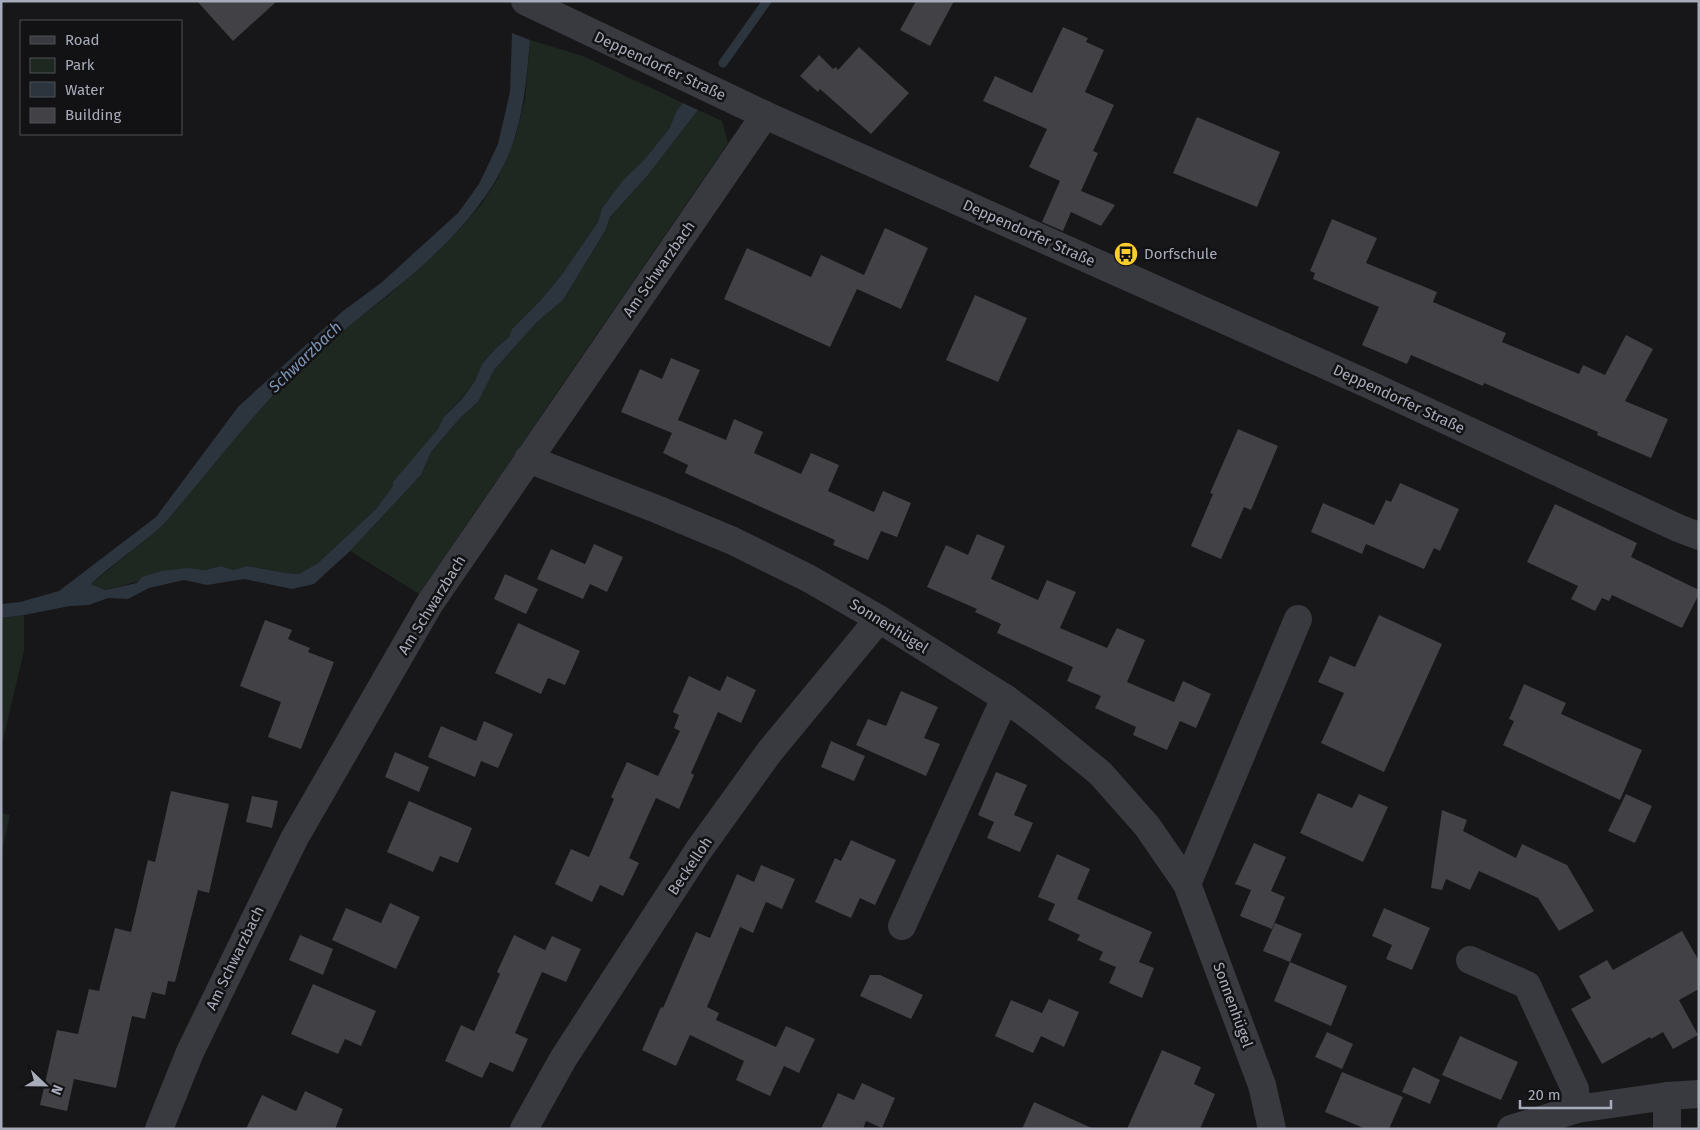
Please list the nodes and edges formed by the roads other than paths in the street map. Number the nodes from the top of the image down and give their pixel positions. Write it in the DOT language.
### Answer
graph roads {
  1 [pos="525,1"];
  2 [pos="765,115"];
  3 [pos="528,459"];
  4 [pos="1699,536"];
  5 [pos="1298,618"];
  6 [pos="879,619"];
  7 [pos="1005,698"];
  8 [pos="1187,884"];
  9 [pos="902,926"];
  10 [pos="1470,960"];
  11 [pos="1699,1094"];
  12 [pos="1666,1096"];
  13 [pos="1576,1109"];
  14 [pos="159,1129"];
  15 [pos="524,1129"];
  16 [pos="1272,1129"];
  17 [pos="1511,1129"];
  18 [pos="1668,1129"];
  1 -- 2 [label="street, Deppendorfer Straße"];
  2 -- 3 [label="street, Am Schwarzbach"];
  2 -- 4 [label="street, Deppendorfer Straße"];
  3 -- 6 [label="street, Sonnenhügel"];
  3 -- 14 [label="street, Am Schwarzbach"];
  5 -- 8 [label="street"];
  6 -- 7 [label="street, Sonnenhügel"];
  6 -- 15 [label="street, Beckelloh"];
  7 -- 8 [label="street, Sonnenhügel"];
  7 -- 9 [label="street"];
  8 -- 16 [label="street, Sonnenhügel"];
  10 -- 13 [label="street"];
  11 -- 12 [label="street"];
  12 -- 13 [label="street"];
  12 -- 18 [label="street"];
  13 -- 17 [label="street"];
}
